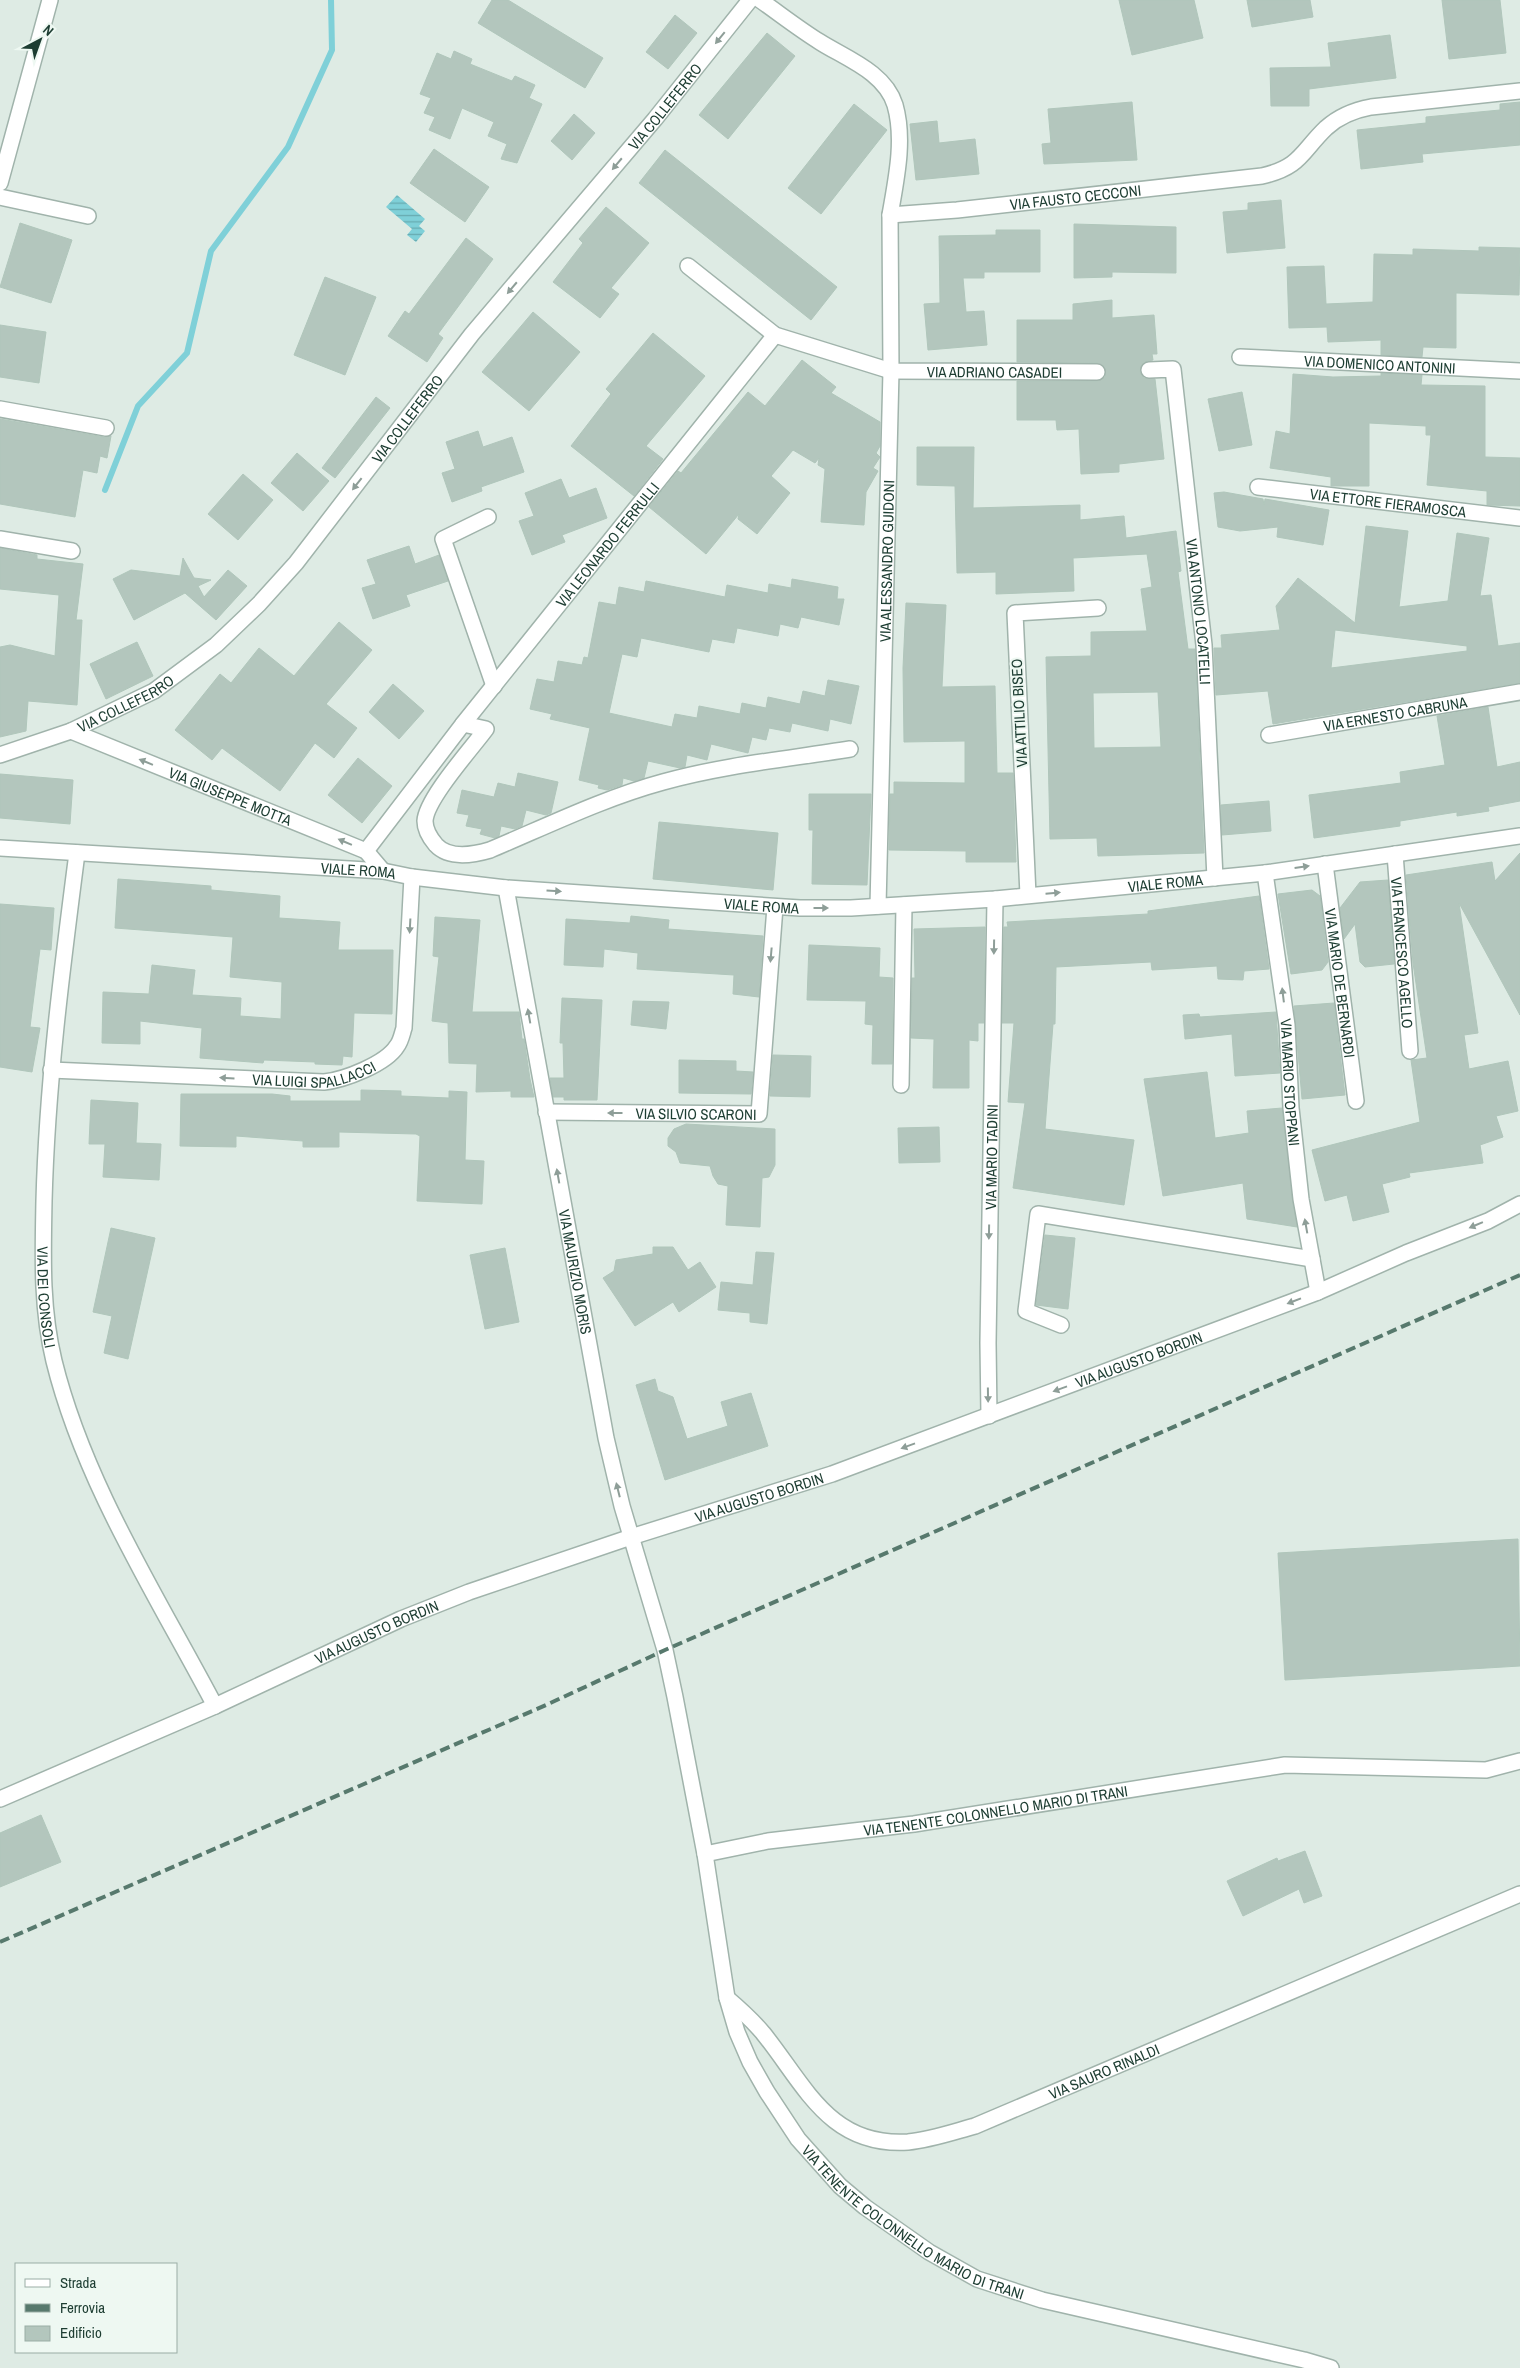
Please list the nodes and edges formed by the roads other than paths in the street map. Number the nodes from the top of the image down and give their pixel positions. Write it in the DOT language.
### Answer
graph roads {
  1 [pos="50,0"];
  2 [pos="750,0"];
  3 [pos="760,0"];
  4 [pos="1520,91"];
  5 [pos="0,183"];
  6 [pos="0,197"];
  7 [pos="890,215"];
  8 [pos="88,216"];
  9 [pos="688,266"];
  10 [pos="774,335"];
  11 [pos="1240,357"];
  12 [pos="1149,370"];
  13 [pos="891,371"];
  14 [pos="1097,372"];
  15 [pos="1520,372"];
  16 [pos="0,409"];
  17 [pos="106,428"];
  18 [pos="1258,487"];
  19 [pos="488,517"];
  20 [pos="1520,518"];
  21 [pos="0,539"];
  22 [pos="72,552"];
  23 [pos="1098,608"];
  24 [pos="494,686"];
  25 [pos="1520,692"];
  26 [pos="463,724"];
  27 [pos="71,731"];
  28 [pos="1269,735"];
  29 [pos="850,749"];
  30 [pos="0,754"];
  31 [pos="1520,836"];
  32 [pos="0,848"];
  33 [pos="366,851"];
  34 [pos="76,853"];
  35 [pos="1394,854"];
  36 [pos="1326,864"];
  37 [pos="383,871"];
  38 [pos="1265,873"];
  39 [pos="412,877"];
  40 [pos="1214,878"];
  41 [pos="506,888"];
  42 [pos="1028,895"];
  43 [pos="995,899"];
  44 [pos="904,905"];
  45 [pos="878,906"];
  46 [pos="775,907"];
  47 [pos="1410,1051"];
  48 [pos="51,1070"];
  49 [pos="901,1085"];
  50 [pos="1356,1101"];
  51 [pos="546,1112"];
  52 [pos="1520,1204"];
  53 [pos="1312,1259"];
  54 [pos="1318,1292"];
  55 [pos="1061,1325"];
  56 [pos="988,1416"];
  57 [pos="631,1537"];
  58 [pos="665,1650"];
  59 [pos="215,1706"];
  60 [pos="1520,1761"];
  61 [pos="0,1798"];
  62 [pos="705,1854"];
  63 [pos="1520,1894"];
  64 [pos="727,1998"];
  65 [pos="1331,2368"];
  1 -- 5 [label="street"];
  2 -- 27 [label="street, VIA COLLEFERRO, one-way"];
  3 -- 7 [label="street"];
  4 -- 7 [label="street, VIA FAUSTO CECCONI"];
  6 -- 8 [label="street"];
  7 -- 13 [label="street, VIA ALESSANDRO GUIDONI"];
  9 -- 10 [label="street"];
  10 -- 13 [label="street"];
  10 -- 24 [label="street, VIA LEONARDO FERRULLI"];
  11 -- 15 [label="street, VIA DOMENICO ANTONINI"];
  12 -- 40 [label="street, VIA ANTONIO LOCATELLI"];
  13 -- 14 [label="street, VIA ADRIANO CASADEI"];
  13 -- 45 [label="street, VIA ALESSANDRO GUIDONI"];
  16 -- 17 [label="street"];
  18 -- 20 [label="street, VIA ETTORE FIERAMOSCA"];
  19 -- 24 [label="street"];
  21 -- 22 [label="street"];
  23 -- 42 [label="street, VIA ATTILIO BISEO"];
  24 -- 26 [label="street, VIA LEONARDO FERRULLI"];
  25 -- 28 [label="street, VIA ERNESTO CABRUNA"];
  26 -- 29 [label="street"];
  26 -- 33 [label="street, VIA LEONARDO FERRULLI"];
  27 -- 30 [label="street, VIA COLLEFERRO"];
  33 -- 27 [label="street, VIA GIUSEPPE MOTTA, one-way"];
  31 -- 35 [label="street, VIALE ROMA"];
  32 -- 34 [label="street, VIALE ROMA"];
  33 -- 37 [label="street, VIA GIUSEPPE MOTTA"];
  34 -- 37 [label="street, VIALE ROMA"];
  34 -- 48 [label="street, VIA DEI CONSOLI"];
  35 -- 36 [label="street, VIALE ROMA"];
  35 -- 47 [label="street, VIA FRANCESCO AGELLO"];
  38 -- 36 [label="street, VIALE ROMA, one-way"];
  36 -- 50 [label="street, VIA MARIO DE BERNARDI"];
  37 -- 39 [label="street, VIALE ROMA"];
  38 -- 40 [label="street, VIALE ROMA"];
  53 -- 38 [label="street, VIA MARIO STOPPANI, one-way"];
  39 -- 41 [label="street, VIALE ROMA"];
  39 -- 48 [label="street, VIA LUIGI SPALLACCI, one-way"];
  42 -- 40 [label="street, VIALE ROMA, one-way"];
  41 -- 46 [label="street, VIALE ROMA, one-way"];
  51 -- 41 [label="street, VIA MAURIZIO MORIS, one-way"];
  42 -- 43 [label="street, VIALE ROMA"];
  43 -- 44 [label="street, VIALE ROMA"];
  43 -- 56 [label="street, VIA MARIO TADINI, one-way"];
  44 -- 45 [label="street, VIALE ROMA"];
  44 -- 49 [label="street"];
  46 -- 45 [label="street, VIALE ROMA, one-way"];
  46 -- 51 [label="street, VIA SILVIO SCARONI, one-way"];
  48 -- 59 [label="street, VIA DEI CONSOLI"];
  57 -- 51 [label="street, VIA MAURIZIO MORIS, one-way"];
  52 -- 54 [label="street, VIA AUGUSTO BORDIN, one-way"];
  53 -- 54 [label="street, VIA MARIO STOPPANI"];
  53 -- 55 [label="street"];
  54 -- 56 [label="street, VIA AUGUSTO BORDIN, one-way"];
  56 -- 57 [label="street, VIA AUGUSTO BORDIN, one-way"];
  57 -- 58 [label="street, VIA MAURIZIO MORIS"];
  57 -- 59 [label="street, VIA AUGUSTO BORDIN"];
  58 -- 62 [label="street, VIA TENENTE COLONNELLO MARIO DI TRANI"];
  59 -- 61 [label="street, VIA AUGUSTO BORDIN"];
  60 -- 62 [label="street, VIA TENENTE COLONNELLO MARIO DI TRANI"];
  62 -- 64 [label="street, VIA TENENTE COLONNELLO MARIO DI TRANI"];
  63 -- 64 [label="street, VIA SAURO RINALDI"];
  64 -- 65 [label="street, VIA TENENTE COLONNELLO MARIO DI TRANI"];
}
